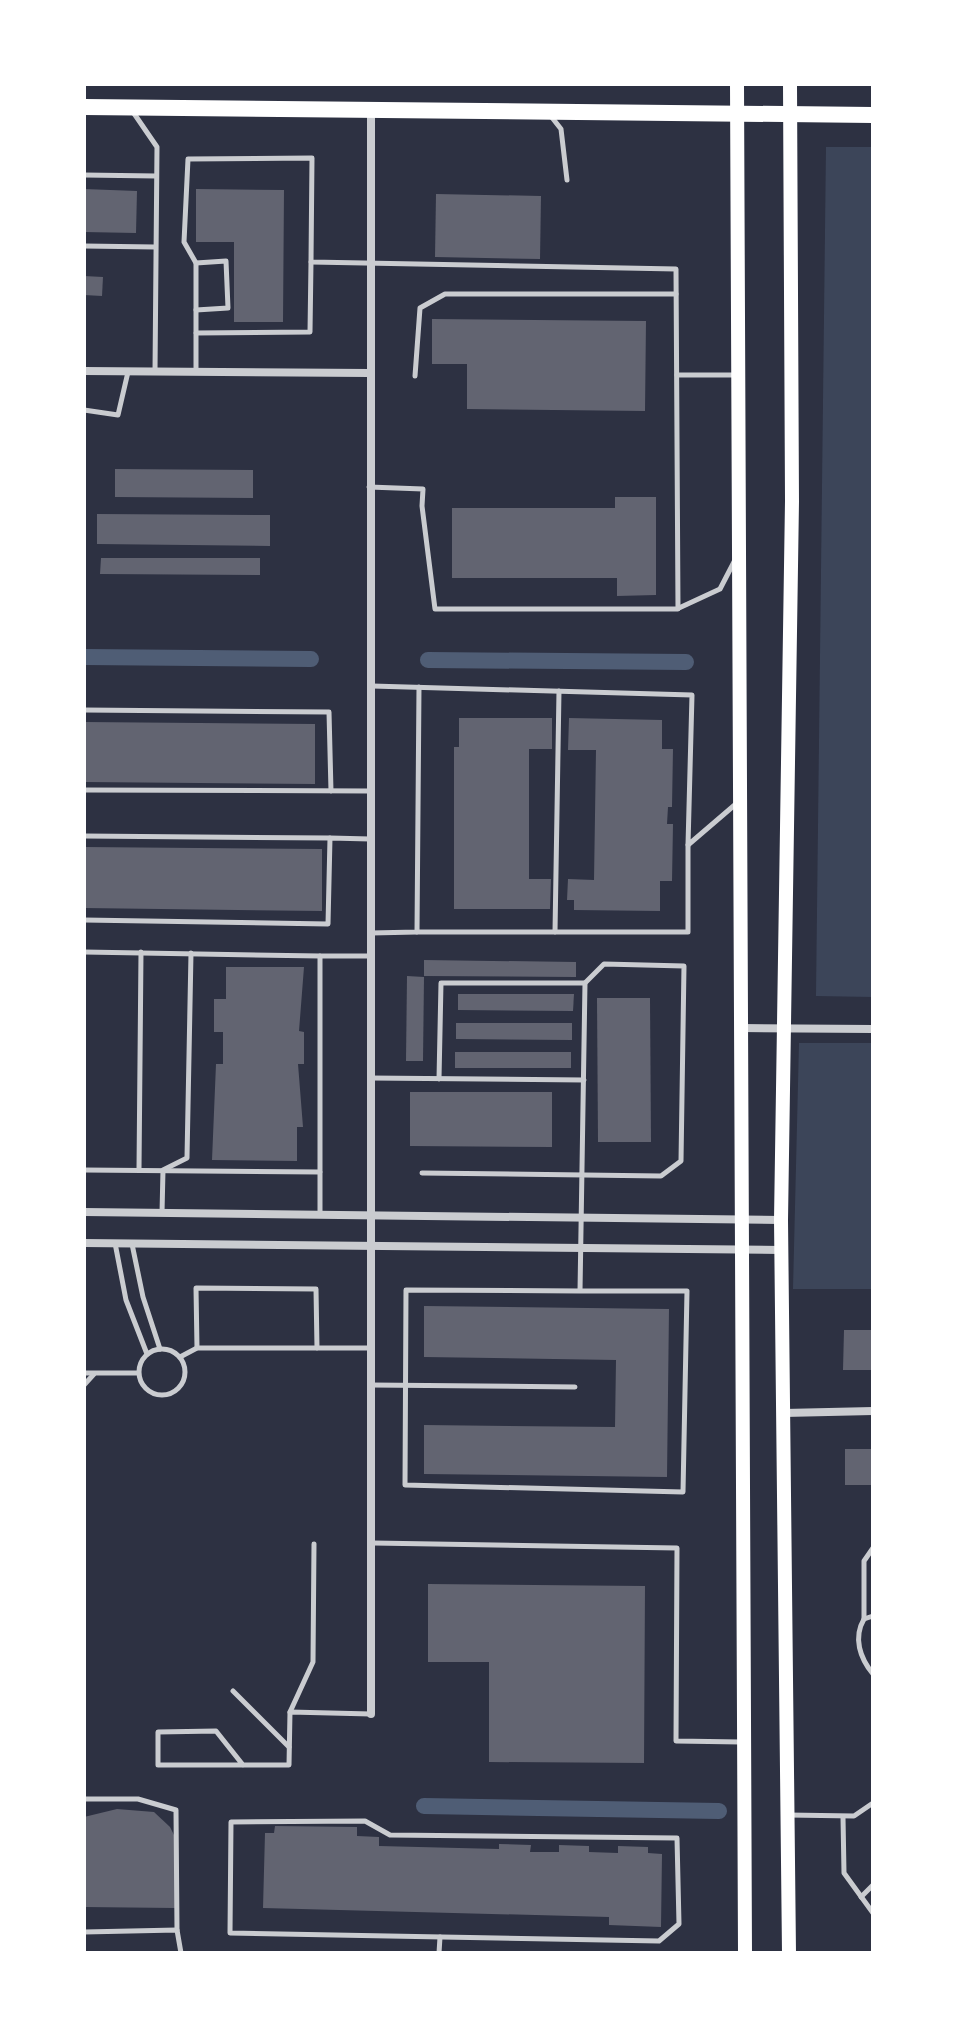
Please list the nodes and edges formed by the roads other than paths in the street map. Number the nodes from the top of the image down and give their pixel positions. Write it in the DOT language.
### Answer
graph roads {
  1 [pos="737,84"];
  2 [pos="790,84"];
  3 [pos="84,107"];
  4 [pos="130,107"];
  5 [pos="371,109"];
  6 [pos="547,111"];
  7 [pos="736,113"];
  8 [pos="790,113"];
  9 [pos="873,115"];
  10 [pos="84,175"];
  11 [pos="156,176"];
  12 [pos="567,180"];
  13 [pos="84,246"];
  14 [pos="155,247"];
  15 [pos="311,262"];
  16 [pos="196,263"];
  17 [pos="370,266"];
  18 [pos="676,294"];
  19 [pos="196,310"];
  20 [pos="196,333"];
  21 [pos="84,371"];
  22 [pos="128,372"];
  23 [pos="155,372"];
  24 [pos="196,372"];
  25 [pos="369,373"];
  26 [pos="677,375"];
  27 [pos="738,375"];
  28 [pos="415,376"];
  29 [pos="84,410"];
  30 [pos="369,487"];
  31 [pos="739,552"];
  32 [pos="678,609"];
  33 [pos="370,686"];
  34 [pos="419,687"];
  35 [pos="559,691"];
  36 [pos="84,710"];
  37 [pos="84,790"];
  38 [pos="331,791"];
  39 [pos="370,791"];
  40 [pos="741,800"];
  41 [pos="84,836"];
  42 [pos="330,838"];
  43 [pos="370,839"];
  44 [pos="688,845"];
  45 [pos="84,920"];
  46 [pos="417,932"];
  47 [pos="555,932"];
  48 [pos="370,933"];
  49 [pos="84,952"];
  50 [pos="141,952"];
  51 [pos="191,953"];
  52 [pos="320,956"];
  53 [pos="370,956"];
  54 [pos="585,983"];
  55 [pos="741,1028"];
  56 [pos="782,1029"];
  57 [pos="873,1029"];
  58 [pos="370,1078"];
  59 [pos="439,1079"];
  60 [pos="584,1080"];
  61 [pos="84,1170"];
  62 [pos="139,1170"];
  63 [pos="163,1170"];
  64 [pos="320,1172"];
  65 [pos="422,1173"];
  66 [pos="582,1175"];
  67 [pos="84,1212"];
  68 [pos="162,1213"];
  69 [pos="320,1214"];
  70 [pos="370,1215"];
  71 [pos="581,1217"];
  72 [pos="739,1219"];
  73 [pos="781,1220"];
  74 [pos="84,1243"];
  75 [pos="115,1243"];
  76 [pos="132,1244"];
  77 [pos="370,1246"];
  78 [pos="581,1248"];
  79 [pos="739,1250"];
  80 [pos="782,1250"];
  81 [pos="580,1291"];
  82 [pos="197,1348"];
  83 [pos="317,1348"];
  84 [pos="371,1348"];
  85 [pos="160,1349"];
  86 [pos="147,1354"];
  87 [pos="180,1357"];
  88 [pos="84,1373"];
  89 [pos="94,1373"];
  90 [pos="138,1373"];
  91 [pos="84,1385"];
  92 [pos="371,1385"];
  93 [pos="405,1385"];
  94 [pos="575,1387"];
  95 [pos="873,1411"];
  96 [pos="784,1413"];
  97 [pos="373,1543"];
  98 [pos="314,1544"];
  99 [pos="873,1548"];
  100 [pos="873,1616"];
  101 [pos="864,1619"];
  102 [pos="873,1674"];
  103 [pos="233,1691"];
  104 [pos="290,1712"];
  105 [pos="371,1714"];
  106 [pos="741,1742"];
  107 [pos="289,1747"];
  108 [pos="243,1765"];
  109 [pos="84,1799"];
  110 [pos="873,1803"];
  111 [pos="787,1815"];
  112 [pos="843,1817"];
  113 [pos="873,1885"];
  114 [pos="861,1897"];
  115 [pos="873,1913"];
  116 [pos="177,1930"];
  117 [pos="84,1932"];
  118 [pos="440,1937"];
  119 [pos="181,1953"];
  120 [pos="439,1953"];
  121 [pos="745,1953"];
  122 [pos="789,1953"];
  1 -- 7 [label="main road"];
  2 -- 8 [label="main road"];
  3 -- 4 [label="highway"];
  4 -- 5 [label="highway"];
  4 -- 11 [label="lane"];
  5 -- 6 [label="highway"];
  5 -- 17 [label="street"];
  6 -- 7 [label="highway"];
  6 -- 12 [label="lane"];
  7 -- 8 [label="highway"];
  7 -- 27 [label="main road"];
  8 -- 9 [label="highway"];
  8 -- 56 [label="main road"];
  10 -- 11 [label="lane"];
  11 -- 14 [label="lane"];
  13 -- 14 [label="lane"];
  14 -- 23 [label="lane"];
  15 -- 16 [label="lane"];
  15 -- 17 [label="lane"];
  15 -- 20 [label="lane"];
  16 -- 19 [label="lane"];
  16 -- 19 [label="lane"];
  17 -- 18 [label="lane"];
  17 -- 25 [label="street"];
  18 -- 26 [label="lane"];
  18 -- 28 [label="lane"];
  19 -- 20 [label="lane"];
  20 -- 24 [label="lane"];
  21 -- 22 [label="street"];
  22 -- 23 [label="street"];
  22 -- 29 [label="lane"];
  23 -- 24 [label="street"];
  24 -- 25 [label="street"];
  25 -- 30 [label="street"];
  26 -- 27 [label="lane"];
  26 -- 32 [label="lane"];
  27 -- 31 [label="main road"];
  30 -- 32 [label="lane"];
  30 -- 33 [label="street"];
  31 -- 32 [label="lane"];
  31 -- 40 [label="main road"];
  33 -- 34 [label="lane"];
  33 -- 39 [label="street"];
  34 -- 35 [label="lane"];
  34 -- 46 [label="lane"];
  35 -- 44 [label="lane"];
  35 -- 47 [label="lane"];
  36 -- 38 [label="lane"];
  37 -- 38 [label="lane"];
  38 -- 39 [label="lane"];
  39 -- 43 [label="street"];
  40 -- 44 [label="lane"];
  40 -- 55 [label="main road"];
  41 -- 42 [label="lane"];
  42 -- 43 [label="lane"];
  42 -- 45 [label="lane"];
  43 -- 48 [label="street"];
  44 -- 47 [label="lane"];
  46 -- 47 [label="lane"];
  46 -- 48 [label="lane"];
  48 -- 53 [label="street"];
  49 -- 50 [label="lane"];
  50 -- 51 [label="lane"];
  50 -- 62 [label="lane"];
  51 -- 52 [label="lane"];
  51 -- 63 [label="lane"];
  52 -- 53 [label="lane"];
  52 -- 64 [label="lane"];
  53 -- 58 [label="street"];
  54 -- 59 [label="lane"];
  54 -- 60 [label="lane"];
  54 -- 66 [label="lane"];
  55 -- 56 [label="street"];
  55 -- 72 [label="main road"];
  56 -- 57 [label="street"];
  56 -- 73 [label="main road"];
  58 -- 59 [label="lane"];
  58 -- 70 [label="street"];
  59 -- 60 [label="lane"];
  60 -- 66 [label="lane"];
  61 -- 62 [label="lane"];
  62 -- 63 [label="lane"];
  63 -- 64 [label="lane"];
  63 -- 68 [label="lane"];
  64 -- 69 [label="lane"];
  65 -- 66 [label="lane"];
  66 -- 71 [label="lane"];
  67 -- 68 [label="street"];
  68 -- 69 [label="street"];
  69 -- 70 [label="street"];
  70 -- 71 [label="street"];
  70 -- 77 [label="street"];
  71 -- 72 [label="street"];
  71 -- 78 [label="lane"];
  72 -- 73 [label="street"];
  72 -- 79 [label="main road"];
  73 -- 80 [label="main road"];
  74 -- 75 [label="street"];
  75 -- 76 [label="street"];
  75 -- 86 [label="lane"];
  76 -- 77 [label="street"];
  76 -- 85 [label="lane"];
  77 -- 78 [label="street"];
  77 -- 84 [label="street"];
  78 -- 79 [label="street"];
  78 -- 81 [label="lane"];
  79 -- 80 [label="street"];
  79 -- 106 [label="main road"];
  80 -- 96 [label="main road"];
  81 -- 93 [label="lane"];
  81 -- 93 [label="lane"];
  82 -- 83 [label="lane"];
  82 -- 83 [label="lane"];
  82 -- 87 [label="lane"];
  83 -- 84 [label="lane"];
  84 -- 92 [label="street"];
  85 -- 86 [label="lane"];
  85 -- 87 [label="lane"];
  86 -- 90 [label="lane"];
  87 -- 90 [label="lane"];
  88 -- 89 [label="lane"];
  89 -- 90 [label="lane"];
  89 -- 91 [label="lane"];
  92 -- 93 [label="lane"];
  92 -- 97 [label="street"];
  93 -- 94 [label="lane"];
  95 -- 96 [label="street"];
  96 -- 111 [label="main road"];
  97 -- 105 [label="street"];
  97 -- 106 [label="lane"];
  98 -- 104 [label="lane"];
  99 -- 101 [label="lane"];
  100 -- 101 [label="lane"];
  101 -- 102 [label="lane"];
  103 -- 107 [label="lane"];
  104 -- 105 [label="lane"];
  104 -- 107 [label="lane"];
  106 -- 121 [label="main road"];
  107 -- 108 [label="lane"];
  108 -- 108 [label="lane"];
  109 -- 116 [label="lane"];
  110 -- 112 [label="lane"];
  111 -- 112 [label="lane"];
  111 -- 122 [label="main road"];
  112 -- 114 [label="lane"];
  113 -- 114 [label="lane"];
  114 -- 115 [label="lane"];
  116 -- 117 [label="lane"];
  116 -- 119 [label="lane"];
  118 -- 118 [label="lane"];
  118 -- 120 [label="lane"];
}
